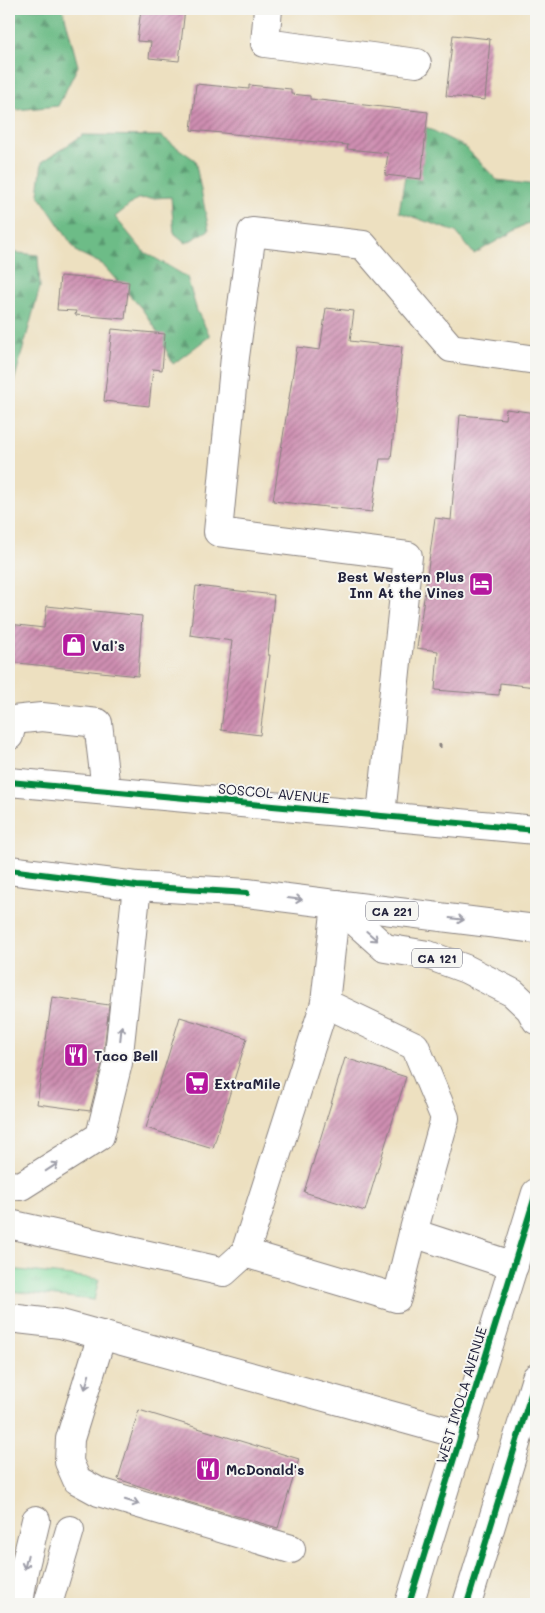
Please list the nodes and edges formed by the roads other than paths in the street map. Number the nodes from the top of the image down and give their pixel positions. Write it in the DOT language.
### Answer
graph roads {
  1 [pos="268,9"];
  2 [pos="418,63"];
  3 [pos="536,360"];
  4 [pos="9,736"];
  5 [pos="9,782"];
  6 [pos="106,790"];
  7 [pos="381,815"];
  8 [pos="536,830"];
  9 [pos="9,870"];
  10 [pos="137,886"];
  11 [pos="336,904"];
  12 [pos="536,928"];
  13 [pos="325,1003"];
  14 [pos="536,1020"];
  15 [pos="9,1185"];
  16 [pos="536,1192"];
  17 [pos="9,1224"];
  18 [pos="413,1233"];
  19 [pos="245,1253"];
  20 [pos="514,1266"];
  21 [pos="9,1318"];
  22 [pos="102,1335"];
  23 [pos="536,1378"];
  24 [pos="462,1435"];
  25 [pos="36,1520"];
  26 [pos="70,1530"];
  27 [pos="291,1549"];
  28 [pos="19,1604"];
  29 [pos="48,1604"];
  30 [pos="409,1604"];
  31 [pos="468,1604"];
  1 -- 2 [label="main road"];
  3 -- 7 [label="main road"];
  4 -- 6 [label="main road"];
  5 -- 6 [label="main road, SOSCOL AVENUE"];
  6 -- 7 [label="main road, SOSCOL AVENUE"];
  7 -- 8 [label="main road, SOSCOL AVENUE"];
  9 -- 10 [label="main road"];
  10 -- 11 [label="main road, CA 221, one-way"];
  15 -- 10 [label="main road, one-way"];
  11 -- 12 [label="main road, CA 221, one-way"];
  11 -- 13 [label="main road"];
  11 -- 14 [label="main road, CA 121, one-way"];
  13 -- 18 [label="main road"];
  13 -- 19 [label="main road"];
  16 -- 20 [label="main road, WEST IMOLA AVENUE"];
  17 -- 19 [label="main road"];
  18 -- 19 [label="main road"];
  18 -- 20 [label="main road"];
  20 -- 24 [label="main road, WEST IMOLA AVENUE"];
  21 -- 22 [label="main road"];
  22 -- 24 [label="main road"];
  22 -- 27 [label="main road, one-way"];
  23 -- 31 [label="main road"];
  24 -- 30 [label="main road, WEST IMOLA AVENUE"];
  25 -- 28 [label="main road, one-way"];
  26 -- 29 [label="main road"];
}
